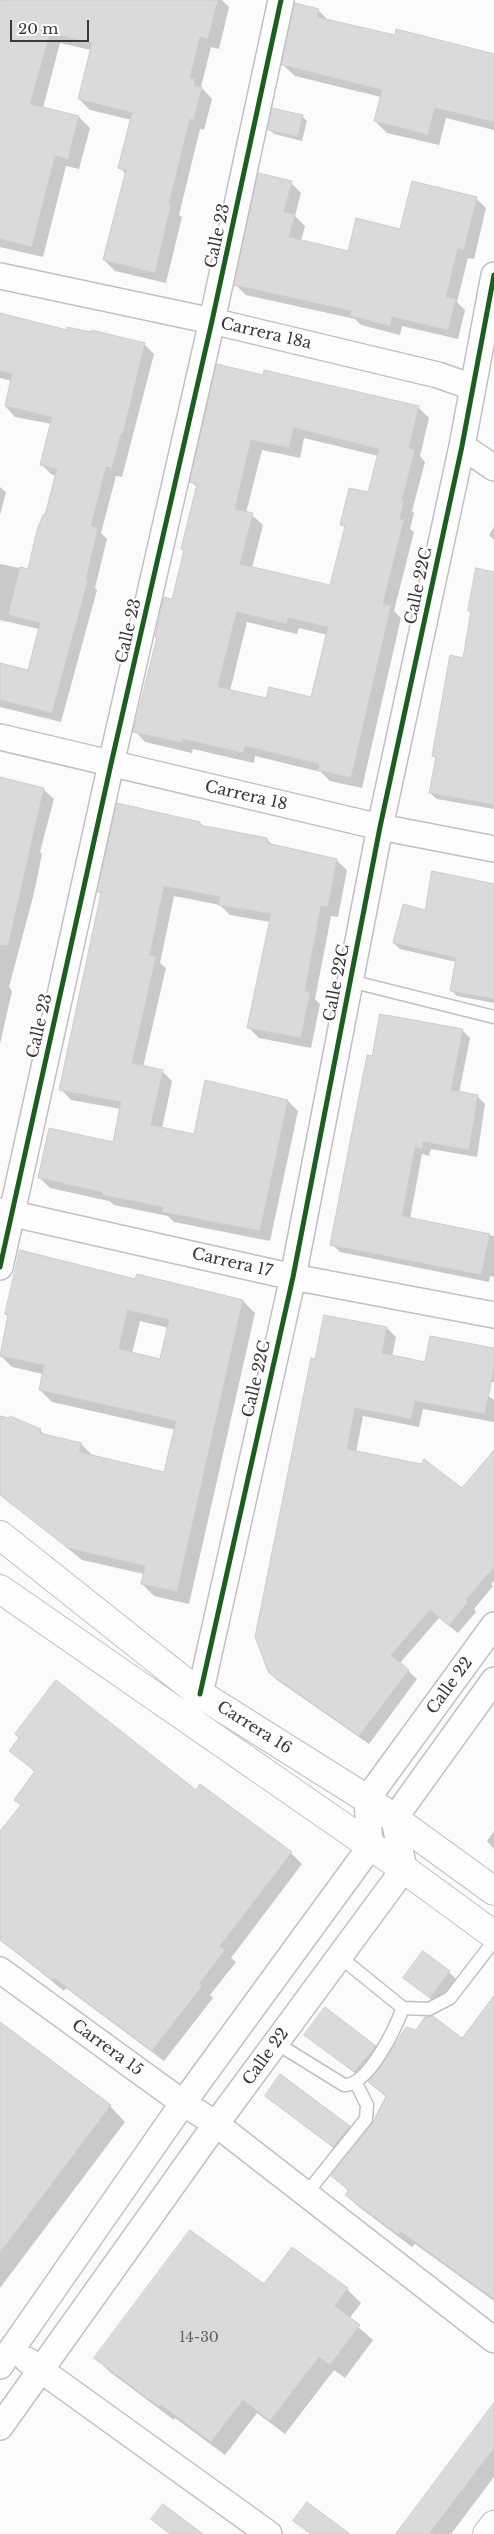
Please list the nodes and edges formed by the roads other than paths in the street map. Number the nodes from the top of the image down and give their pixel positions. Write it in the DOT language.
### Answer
graph roads {
  1 [pos="281,0"];
  2 [pos="494,275"];
  3 [pos="0,276"];
  4 [pos="212,321"];
  5 [pos="472,387"];
  6 [pos="462,446"];
  7 [pos="494,468"];
  8 [pos="0,737"];
  9 [pos="111,764"];
  10 [pos="380,827"];
  11 [pos="494,849"];
  12 [pos="350,981"];
  13 [pos="494,1017"];
  14 [pos="5,1212"];
  15 [pos="0,1267"];
  16 [pos="293,1277"];
  17 [pos="494,1315"];
  18 [pos="0,1535"];
  19 [pos="0,1589"];
  20 [pos="494,1625"];
  21 [pos="494,1680"];
  22 [pos="200,1694"];
  23 [pos="367,1799"];
  24 [pos="394,1819"];
  25 [pos="370,1847"];
  26 [pos="404,1869"];
  27 [pos="494,1891"];
  28 [pos="494,1935"];
  29 [pos="494,1941"];
  30 [pos="340,1957"];
  31 [pos="0,1970"];
  32 [pos="403,2008"];
  33 [pos="276,2043"];
  34 [pos="356,2083"];
  35 [pos="183,2104"];
  36 [pos="216,2124"];
  37 [pos="306,2194"];
  38 [pos="494,2340"];
  39 [pos="4,2353"];
  40 [pos="42,2370"];
  41 [pos="0,2427"];
  42 [pos="494,2525"];
  43 [pos="269,2534"];
  44 [pos="488,2534"];
  1 -- 4 [label="street, Calle 23"];
  2 -- 5 [label="street, Calle 22C"];
  3 -- 4 [label="street, Carrera 18a"];
  4 -- 5 [label="street, Carrera 18a"];
  4 -- 9 [label="street, Calle 23"];
  5 -- 6 [label="street, Calle 22C"];
  6 -- 7 [label="street"];
  6 -- 10 [label="street, Calle 22C"];
  8 -- 9 [label="street, Carrera 18"];
  9 -- 10 [label="street, Carrera 18"];
  9 -- 14 [label="street, Calle 23"];
  10 -- 11 [label="street, Carrera 18"];
  10 -- 12 [label="street, Calle 22C"];
  12 -- 13 [label="lane"];
  12 -- 16 [label="street, Calle 22C"];
  14 -- 15 [label="street, Calle 23"];
  14 -- 16 [label="street, Carrera 17"];
  16 -- 17 [label="street, Carrera 17"];
  16 -- 22 [label="street, Calle 22C"];
  18 -- 22 [label="street, Carrera 16"];
  19 -- 25 [label="street, Carrera 16"];
  20 -- 23 [label="street, Calle 22"];
  21 -- 24 [label="street, Calle 22"];
  22 -- 23 [label="street, Carrera 16"];
  23 -- 24 [label="street, Carrera 16"];
  23 -- 25 [label="street"];
  24 -- 26 [label="street"];
  24 -- 27 [label="street, Carrera 16"];
  25 -- 26 [label="street, Carrera 16"];
  25 -- 35 [label="street"];
  26 -- 28 [label="street, Carrera 16"];
  26 -- 30 [label="street, Calle 22"];
  29 -- 32 [label="lane"];
  30 -- 32 [label="lane"];
  30 -- 33 [label="street, Calle 22"];
  31 -- 35 [label="street, Carrera 15"];
  32 -- 34 [label="lane"];
  33 -- 34 [label="lane"];
  33 -- 36 [label="street, Calle 22"];
  34 -- 37 [label="lane"];
  35 -- 36 [label="street, Carrera 15"];
  35 -- 39 [label="street"];
  36 -- 37 [label="street, Carrera 15"];
  36 -- 40 [label="street, Calle 22"];
  37 -- 38 [label="street, Carrera 15"];
  39 -- 40 [label="street"];
  40 -- 41 [label="street, Calle 22"];
  40 -- 43 [label="street"];
  42 -- 44 [label="street"];
}
